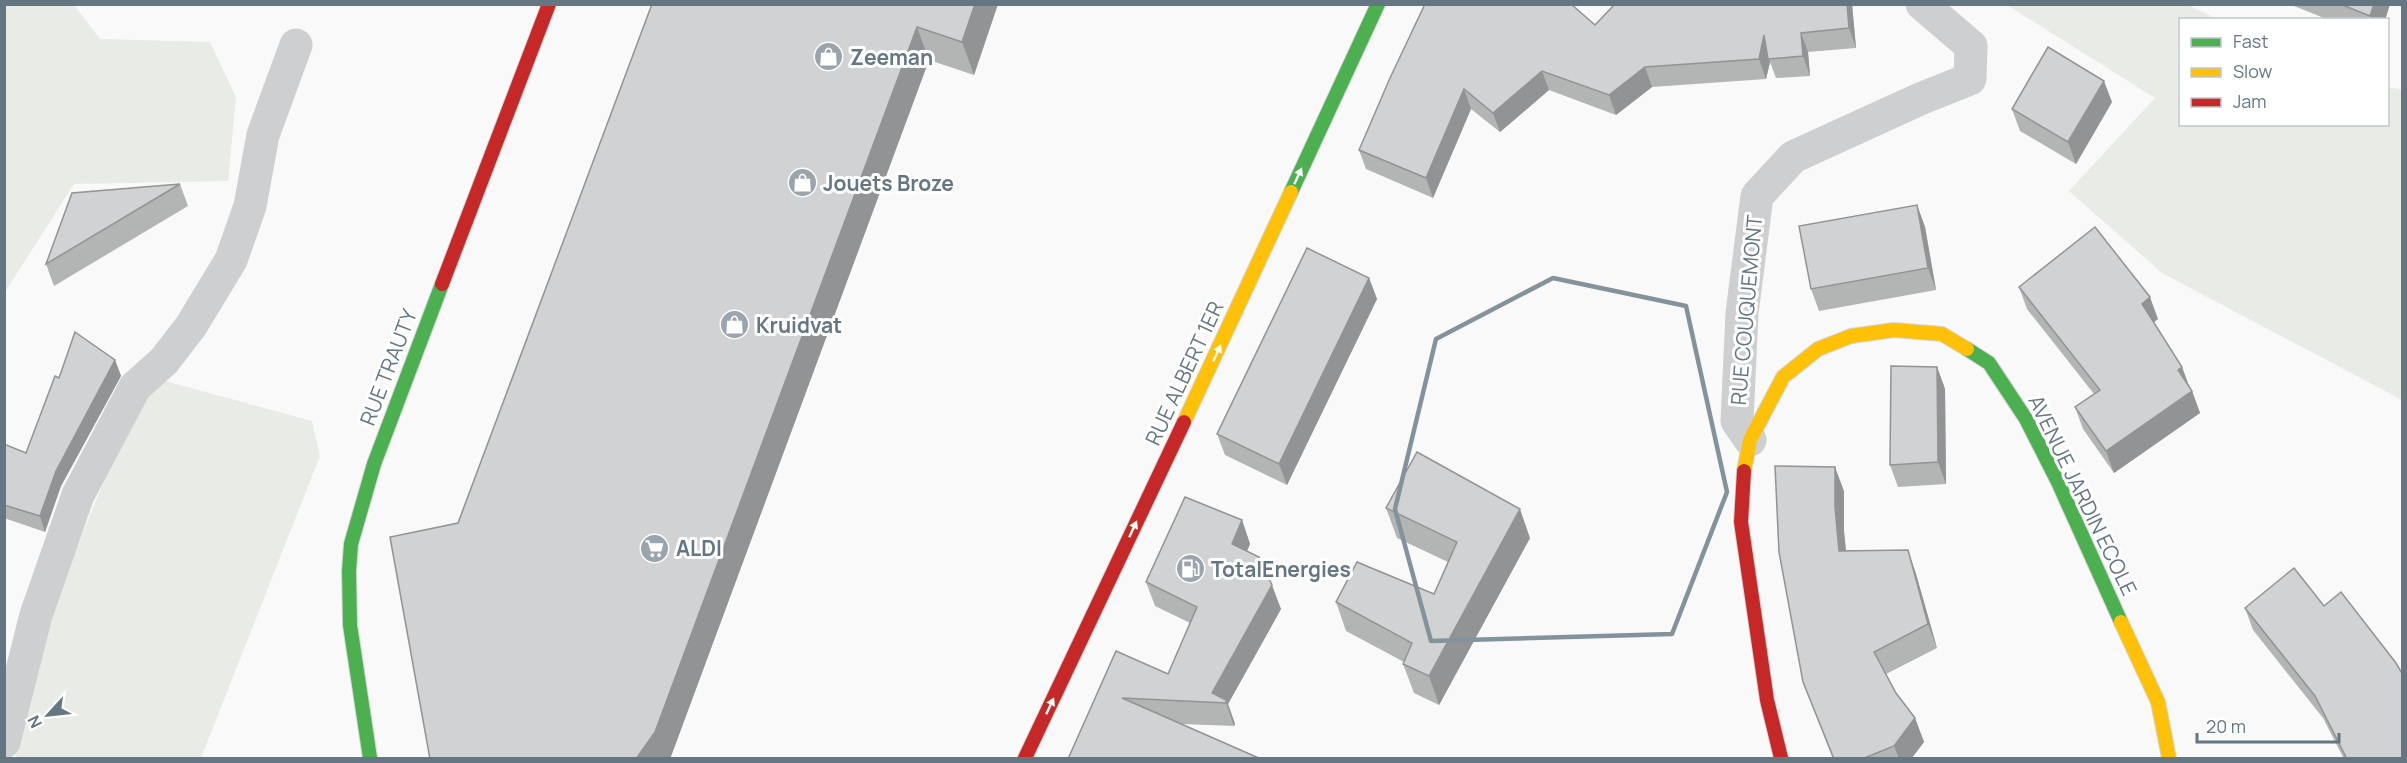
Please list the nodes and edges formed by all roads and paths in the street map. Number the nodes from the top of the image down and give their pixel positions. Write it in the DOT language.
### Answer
graph roads {
  1 [pos="549,4"];
  2 [pos="1378,4"];
  3 [pos="1922,4"];
  4 [pos="296,45"];
  5 [pos="1750,440"];
  6 [pos="4,742"];
  7 [pos="370,759"];
  8 [pos="1025,759"];
  9 [pos="1780,759"];
  10 [pos="2169,759"];
  1 -- 7 [label="main road, RUE TRAUTY"];
  8 -- 2 [label="main road, RUE ALBERT 1ER, one-way"];
  3 -- 5 [label="street, RUE COUQUEMONT"];
  4 -- 6 [label="street"];
  5 -- 9 [label="main road, AVENUE JARDIN ECOLE"];
  5 -- 10 [label="main road, AVENUE JARDIN ECOLE"];
}
